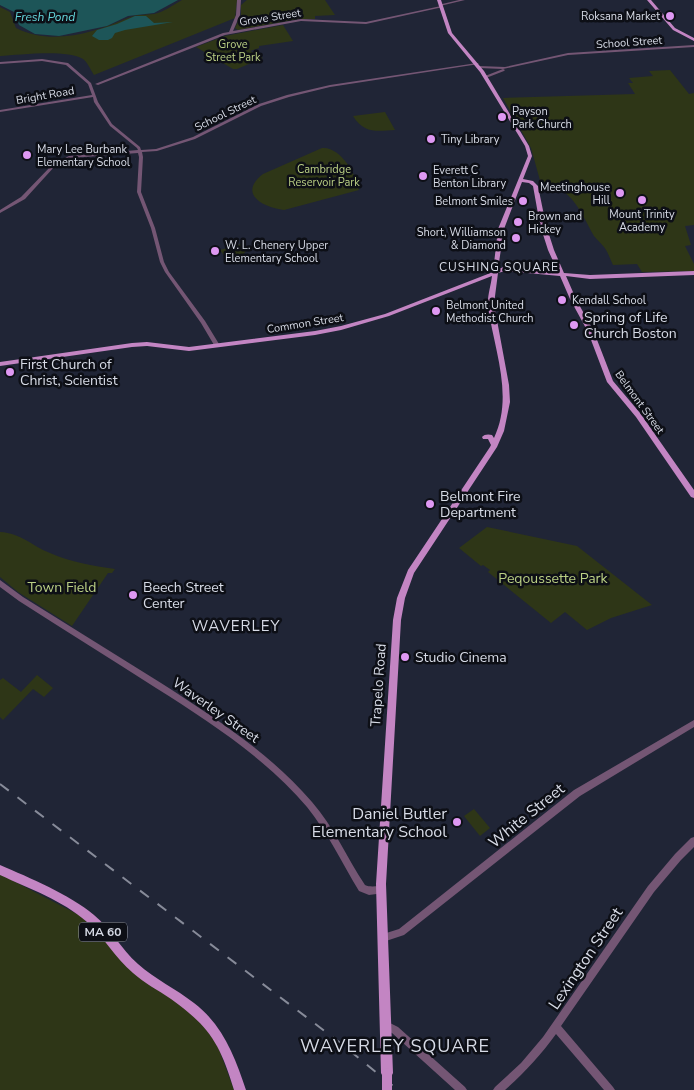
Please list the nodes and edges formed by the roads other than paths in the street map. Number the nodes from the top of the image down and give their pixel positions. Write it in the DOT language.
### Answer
graph roads {
  1 [pos="238,0"];
  2 [pos="463,0"];
  3 [pos="649,0"];
  4 [pos="440,4"];
  5 [pos="231,32"];
  6 [pos="694,44"];
  7 [pos="0,63"];
  8 [pos="478,66"];
  9 [pos="508,68"];
  10 [pos="486,77"];
  11 [pos="93,86"];
  12 [pos="92,95"];
  13 [pos="0,111"];
  14 [pos="140,152"];
  15 [pos="522,180"];
  16 [pos="0,212"];
  17 [pos="496,272"];
  18 [pos="694,273"];
  19 [pos="562,275"];
  20 [pos="478,279"];
  21 [pos="493,285"];
  22 [pos="216,344"];
  23 [pos="0,364"];
  24 [pos="485,437"];
  25 [pos="495,445"];
  26 [pos="694,495"];
  27 [pos="0,583"];
  28 [pos="694,723"];
  29 [pos="694,841"];
  30 [pos="0,870"];
  31 [pos="381,890"];
  32 [pos="383,938"];
  33 [pos="386,1025"];
  34 [pos="556,1027"];
  35 [pos="454,1086"];
  36 [pos="240,1090"];
  37 [pos="387,1090"];
  38 [pos="462,1090"];
  39 [pos="498,1090"];
  40 [pos="610,1090"];
  1 -- 5 [label="street"];
  2 -- 4 [label="street, Grove Street"];
  3 -- 6 [label="main road"];
  4 -- 5 [label="street, Grove Street"];
  4 -- 8 [label="main road"];
  5 -- 11 [label="street, Grove Street"];
  6 -- 9 [label="street, School Street"];
  7 -- 11 [label="street"];
  8 -- 9 [label="street, School Street"];
  8 -- 10 [label="main road"];
  8 -- 14 [label="street, School Street"];
  9 -- 10 [label="street, School Street"];
  10 -- 15 [label="main road"];
  11 -- 12 [label="street"];
  12 -- 13 [label="street, Bright Road"];
  12 -- 14 [label="street"];
  14 -- 16 [label="street, School Street"];
  14 -- 22 [label="street"];
  15 -- 17 [label="main road, Trapelo Road"];
  15 -- 19 [label="main road, Belmont Street"];
  17 -- 19 [label="main road, Common Street"];
  17 -- 20 [label="main road, Common Street"];
  17 -- 21 [label="main road, Trapelo Road"];
  18 -- 19 [label="main road, Common Street"];
  19 -- 26 [label="main road, Belmont Street"];
  20 -- 21 [label="main road"];
  20 -- 22 [label="main road, Common Street"];
  21 -- 25 [label="main road, Trapelo Road"];
  22 -- 23 [label="main road, Common Street"];
  24 -- 25 [label="main road"];
  25 -- 31 [label="main road, Trapelo Road"];
  27 -- 31 [label="street, Waverley Street"];
  28 -- 32 [label="street, White Street"];
  29 -- 34 [label="street, Lexington Street"];
  30 -- 36 [label="main road, MA 60"];
  31 -- 32 [label="main road, Trapelo Road"];
  32 -- 33 [label="main road, Trapelo Road"];
  33 -- 35 [label="street"];
  33 -- 37 [label="main road, Trapelo Road, bridge"];
  34 -- 39 [label="street, Lexington Street"];
  34 -- 40 [label="street"];
  35 -- 38 [label="street"];
}
